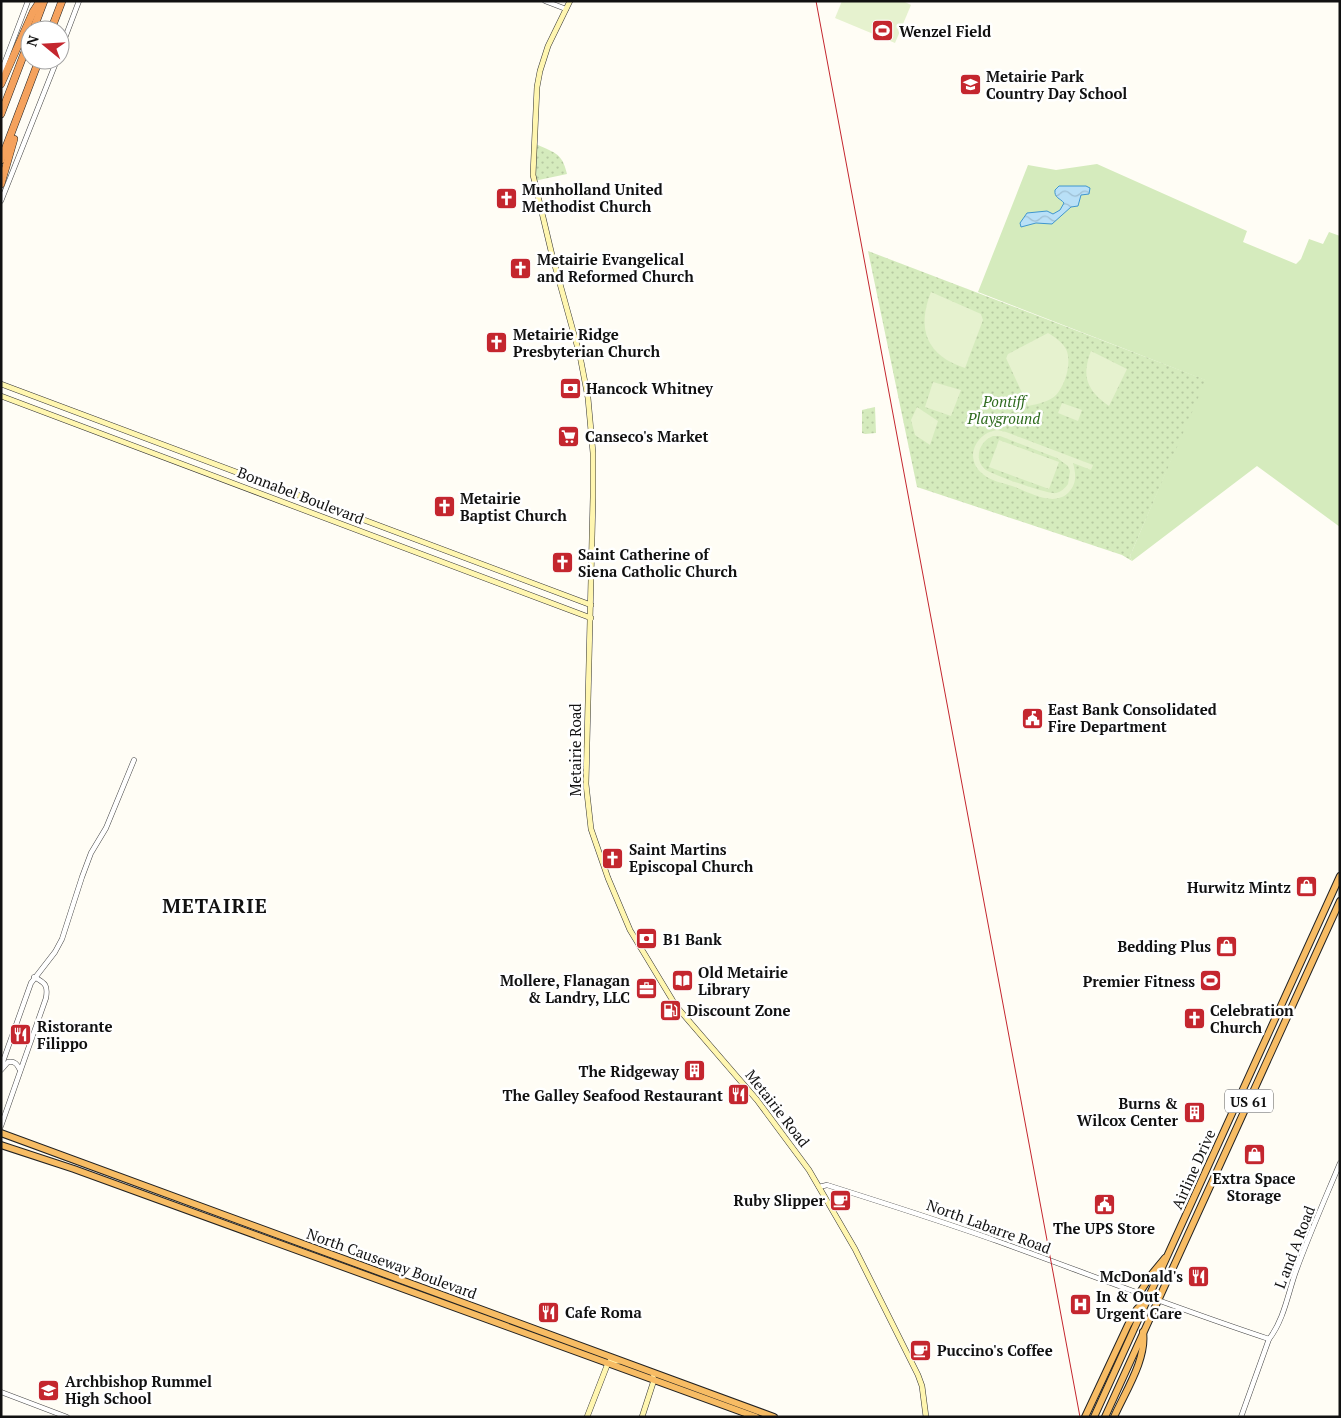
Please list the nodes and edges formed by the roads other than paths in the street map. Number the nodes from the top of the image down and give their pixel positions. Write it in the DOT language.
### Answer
graph roads {
  1 [pos="40,1"];
  2 [pos="44,1"];
  3 [pos="62,1"];
  4 [pos="79,1"];
  5 [pos="545,1"];
  6 [pos="570,1"];
  7 [pos="27,4"];
  8 [pos="566,9"];
  9 [pos="37,20"];
  10 [pos="55,20"];
  11 [pos="70,25"];
  12 [pos="20,64"];
  13 [pos="36,70"];
  14 [pos="52,70"];
  15 [pos="1,72"];
  16 [pos="1,84"];
  17 [pos="30,86"];
  18 [pos="1,114"];
  19 [pos="1,160"];
  20 [pos="1,184"];
  21 [pos="1,201"];
  22 [pos="1,384"];
  23 [pos="1,396"];
  24 [pos="591,605"];
  25 [pos="591,618"];
  26 [pos="134,760"];
  27 [pos="1340,876"];
  28 [pos="1340,901"];
  29 [pos="34,977"];
  30 [pos="1254,1065"];
  31 [pos="1,1068"];
  32 [pos="1262,1069"];
  33 [pos="20,1070"];
  34 [pos="1,1126"];
  35 [pos="1,1133"];
  36 [pos="1,1145"];
  37 [pos="1340,1164"];
  38 [pos="1199,1186"];
  39 [pos="819,1187"];
  40 [pos="1196,1216"];
  41 [pos="1168,1256"];
  42 [pos="1139,1294"];
  43 [pos="1149,1298"];
  44 [pos="1157,1301"];
  45 [pos="1144,1332"];
  46 [pos="1269,1339"];
  47 [pos="608,1363"];
  48 [pos="627,1363"];
  49 [pos="646,1370"];
  50 [pos="654,1380"];
  51 [pos="1,1392"];
  52 [pos="67,1417"];
  53 [pos="588,1417"];
  54 [pos="642,1417"];
  55 [pos="756,1417"];
  56 [pos="774,1417"];
  57 [pos="926,1417"];
  58 [pos="1085,1417"];
  59 [pos="1094,1417"];
  60 [pos="1105,1417"];
  61 [pos="1114,1417"];
  62 [pos="1241,1417"];
  1 -- 16 [label="highway"];
  2 -- 9 [label="highway"];
  3 -- 10 [label="highway"];
  4 -- 11 [label="street"];
  5 -- 8 [label="street"];
  6 -- 8 [label="main road, Metairie Road"];
  7 -- 15 [label="street"];
  8 -- 24 [label="main road, Metairie Road"];
  12 -- 18 [label="highway"];
  13 -- 17 [label="highway"];
  14 -- 21 [label="street"];
  17 -- 19 [label="highway"];
  17 -- 20 [label="highway"];
  22 -- 24 [label="main road, Bonnabel Boulevard"];
  23 -- 25 [label="main road, Bonnabel Boulevard"];
  24 -- 25 [label="main road, Metairie Road"];
  25 -- 39 [label="main road, Metairie Road"];
  26 -- 29 [label="street"];
  27 -- 30 [label="highway, Airline Drive / US 61"];
  28 -- 32 [label="highway, Airline Drive / US 61"];
  29 -- 31 [label="street"];
  29 -- 33 [label="street"];
  30 -- 32 [label="highway"];
  30 -- 38 [label="highway, Airline Drive / US 61"];
  31 -- 33 [label="street"];
  32 -- 40 [label="highway, Airline Drive / US 61"];
  33 -- 34 [label="street"];
  35 -- 48 [label="highway, North Causeway Boulevard"];
  36 -- 47 [label="highway, North Causeway Boulevard"];
  37 -- 46 [label="street, L and A Road"];
  38 -- 40 [label="highway"];
  38 -- 41 [label="highway, Airline Drive / US 61"];
  39 -- 42 [label="street, North Labarre Road"];
  39 -- 57 [label="main road, Metairie Road"];
  40 -- 44 [label="highway, Airline Drive / US 61"];
  41 -- 42 [label="highway"];
  41 -- 43 [label="highway, Airline Drive / US 61"];
  42 -- 43 [label="street, North Labarre Road"];
  43 -- 44 [label="street, North Labarre Road"];
  43 -- 58 [label="highway"];
  43 -- 59 [label="highway, Airline Drive / US 61"];
  44 -- 45 [label="highway, Airline Drive / US 61"];
  44 -- 46 [label="street, North Labarre Road"];
  45 -- 60 [label="highway, Airline Drive / US 61"];
  45 -- 61 [label="highway"];
  46 -- 62 [label="street, L and A Road"];
  47 -- 48 [label="main road"];
  47 -- 50 [label="highway, North Causeway Boulevard"];
  47 -- 53 [label="main road"];
  48 -- 49 [label="highway, North Causeway Boulevard"];
  49 -- 50 [label="main road"];
  49 -- 56 [label="highway, North Causeway Boulevard"];
  50 -- 54 [label="main road"];
  50 -- 55 [label="highway, North Causeway Boulevard"];
  51 -- 52 [label="street"];
}
